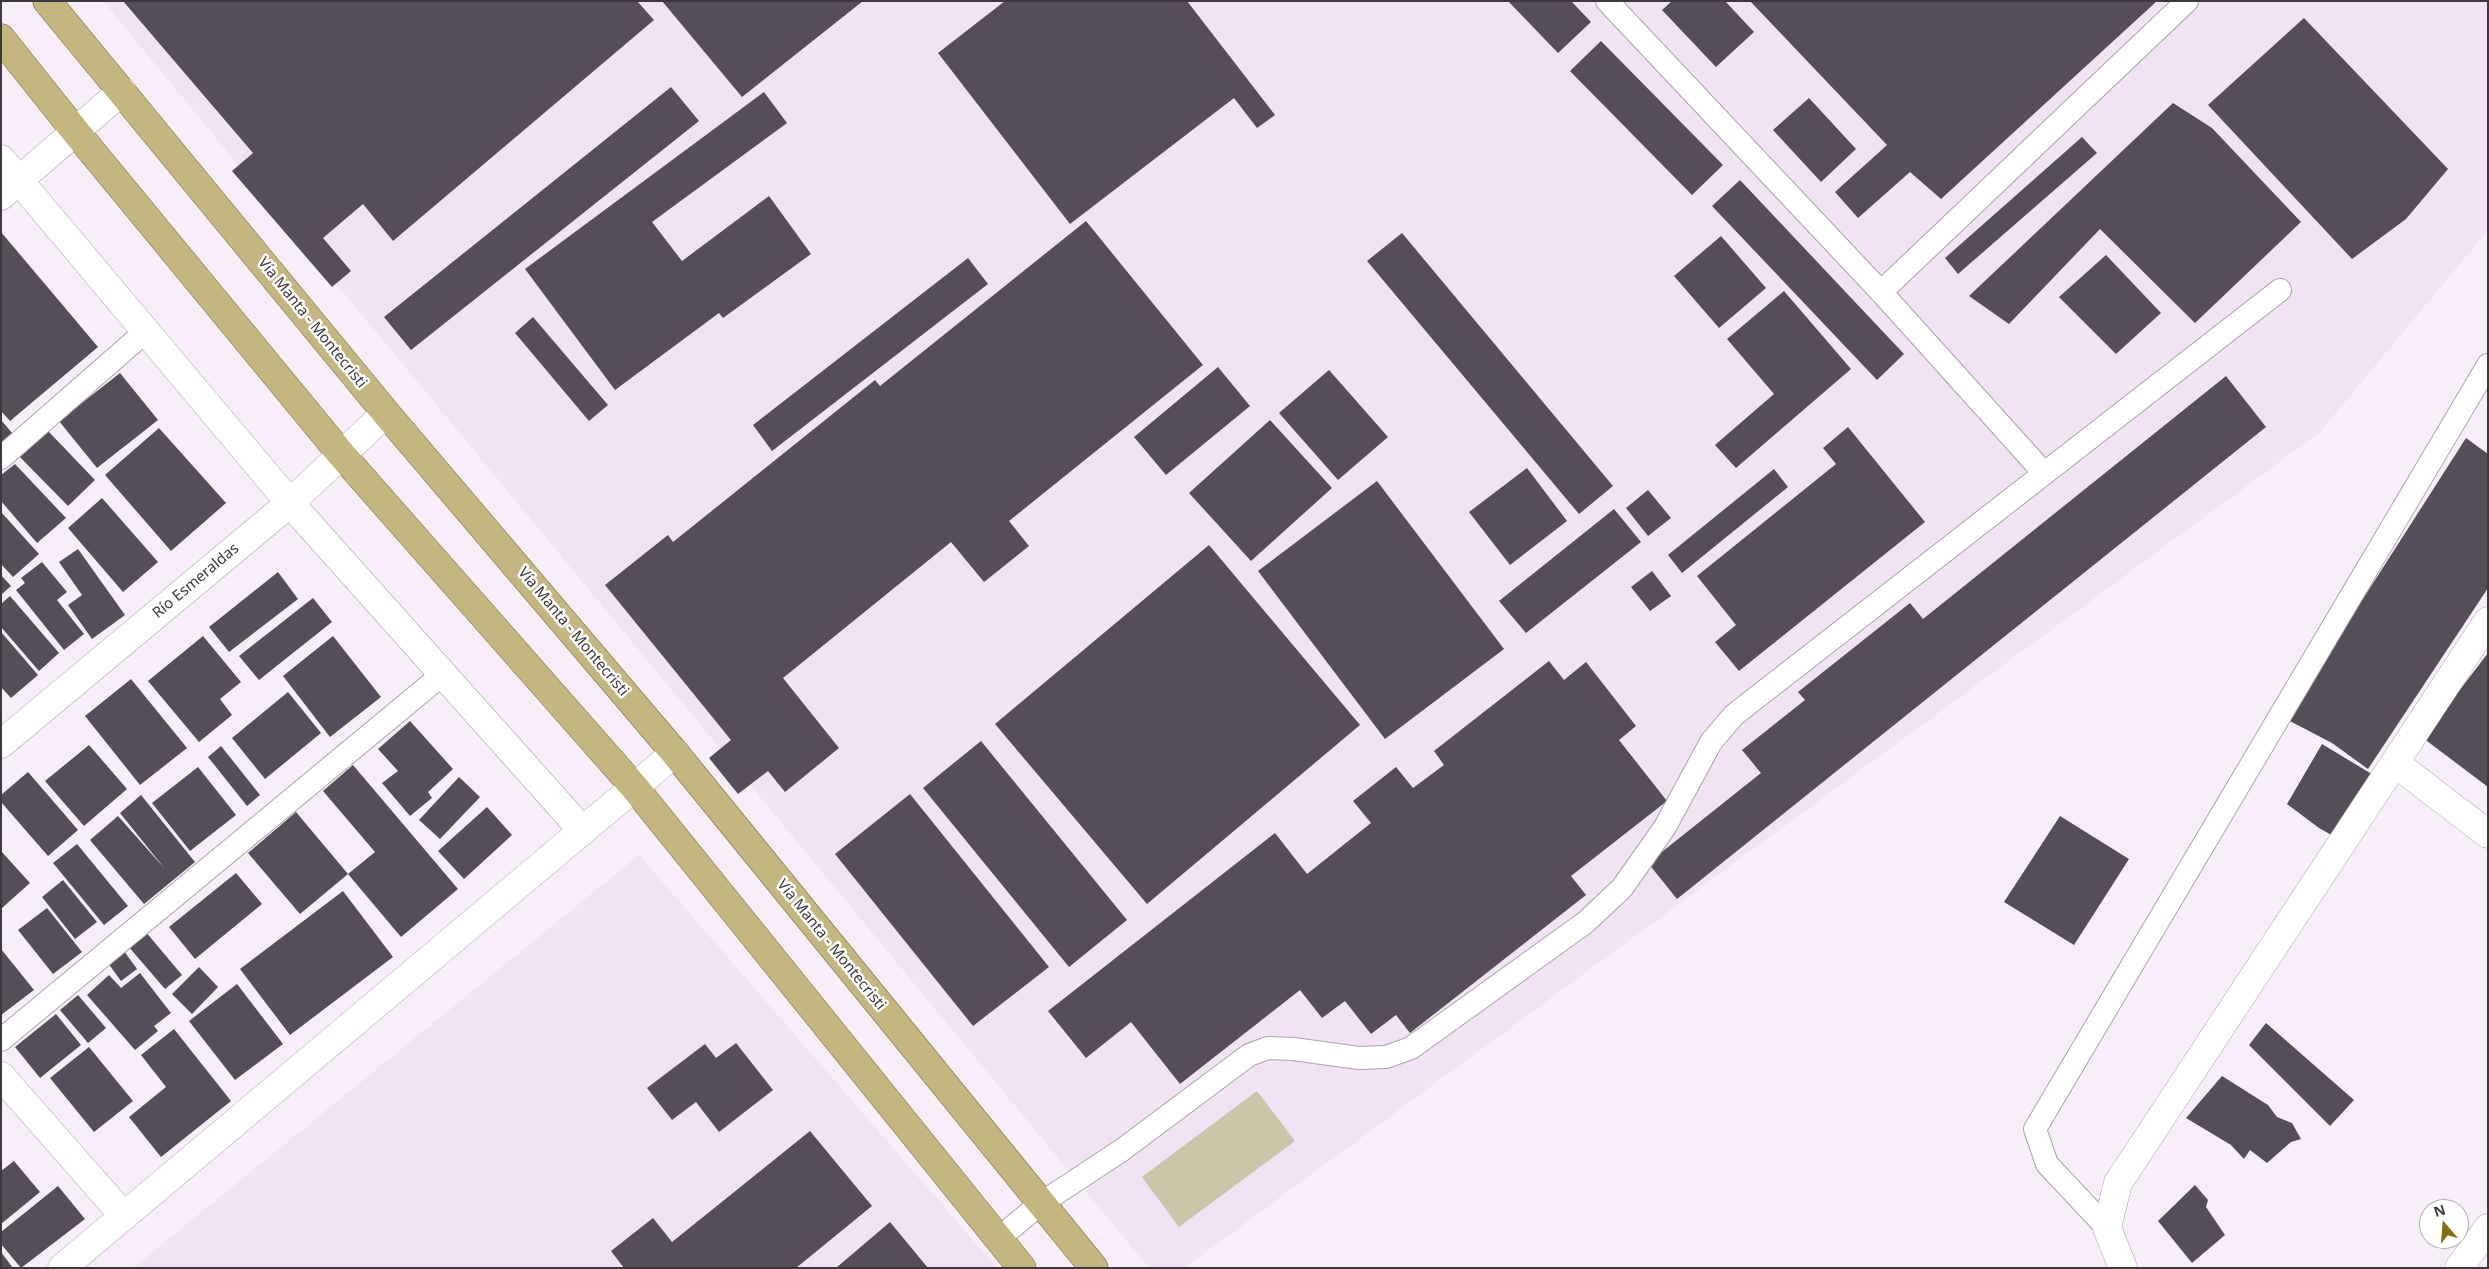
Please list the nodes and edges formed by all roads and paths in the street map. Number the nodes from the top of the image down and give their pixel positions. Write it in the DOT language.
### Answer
graph roads {
  1 [pos="47,1"];
  2 [pos="1607,1"];
  3 [pos="2187,1"];
  4 [pos="1,38"];
  5 [pos="122,91"];
  6 [pos="75,131"];
  7 [pos="1,159"];
  8 [pos="10,188"];
  9 [pos="2280,290"];
  10 [pos="1881,292"];
  11 [pos="145,332"];
  12 [pos="2488,365"];
  13 [pos="386,413"];
  14 [pos="341,454"];
  15 [pos="1,458"];
  16 [pos="2044,473"];
  17 [pos="290,503"];
  18 [pos="2488,621"];
  19 [pos="443,674"];
  20 [pos="1,744"];
  21 [pos="676,753"];
  22 [pos="2396,762"];
  23 [pos="635,788"];
  24 [pos="583,831"];
  25 [pos="2488,834"];
  26 [pos="1,1040"];
  27 [pos="1,1076"];
  28 [pos="1040,1204"];
  29 [pos="124,1216"];
  30 [pos="2108,1228"];
  31 [pos="2488,1228"];
  32 [pos="998,1239"];
  33 [pos="62,1268"];
  34 [pos="1022,1268"];
  35 [pos="1094,1268"];
  36 [pos="2123,1268"];
  37 [pos="2459,1268"];
  1 -- 5 [label="main road, Vía Manta - Montecristi"];
  2 -- 10 [label="lane"];
  3 -- 10 [label="lane"];
  4 -- 6 [label="main road"];
  5 -- 6 [label="street"];
  5 -- 13 [label="main road, Vía Manta - Montecristi"];
  6 -- 8 [label="street"];
  6 -- 14 [label="main road"];
  7 -- 8 [label="street"];
  8 -- 11 [label="street"];
  9 -- 16 [label="lane"];
  10 -- 16 [label="lane"];
  11 -- 15 [label="lane"];
  11 -- 17 [label="street"];
  12 -- 30 [label="lane"];
  13 -- 14 [label="street, Río Esmeraldas"];
  13 -- 21 [label="main road, Vía Manta - Montecristi"];
  14 -- 17 [label="street, Río Esmeraldas"];
  14 -- 23 [label="main road"];
  16 -- 28 [label="lane"];
  17 -- 19 [label="street"];
  17 -- 20 [label="street, Río Esmeraldas"];
  18 -- 22 [label="street"];
  19 -- 24 [label="street"];
  19 -- 26 [label="lane"];
  21 -- 23 [label="street"];
  21 -- 28 [label="main road, Vía Manta - Montecristi"];
  22 -- 25 [label="street"];
  22 -- 30 [label="street"];
  23 -- 24 [label="street"];
  23 -- 32 [label="main road"];
  24 -- 29 [label="street"];
  27 -- 29 [label="street"];
  28 -- 32 [label="lane"];
  28 -- 35 [label="main road, Vía Manta - Montecristi"];
  29 -- 33 [label="street"];
  30 -- 36 [label="street"];
  31 -- 37 [label="street"];
  32 -- 34 [label="main road"];
}
